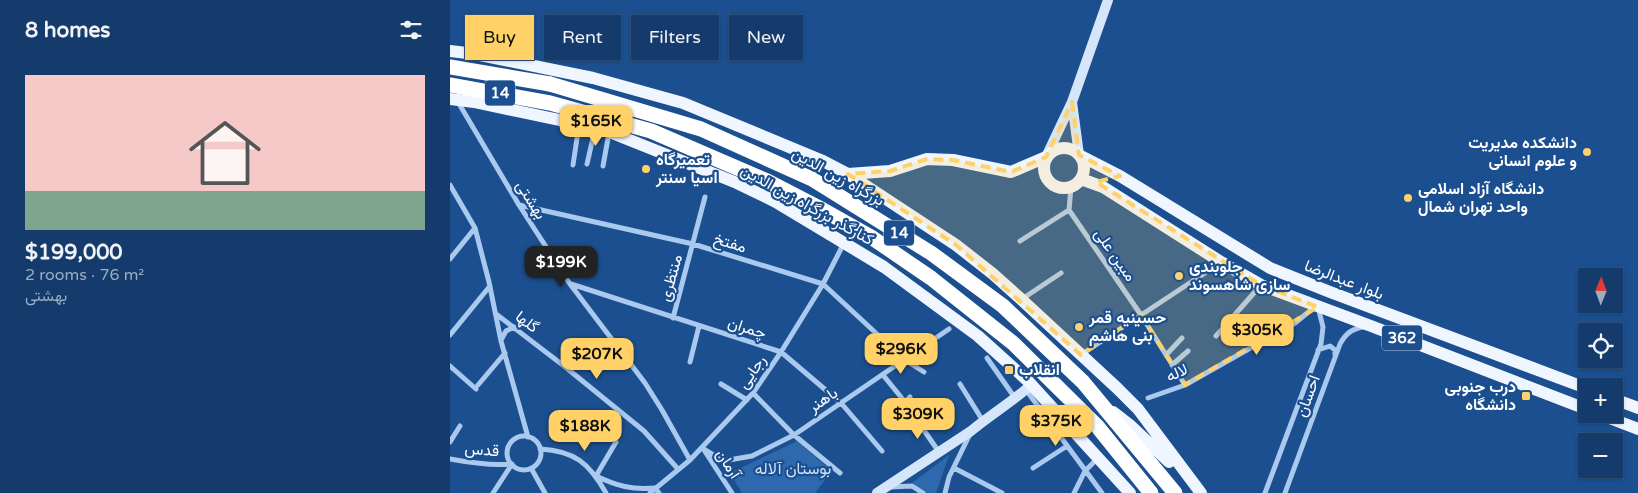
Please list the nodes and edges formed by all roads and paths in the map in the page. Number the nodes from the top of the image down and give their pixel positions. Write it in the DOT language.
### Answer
graph roads {
  1 [pos="1108,0"];
  2 [pos="450,43"];
  3 [pos="465,50"];
  4 [pos="450,52"];
  5 [pos="465,53"];
  6 [pos="505,60"];
  7 [pos="450,66"];
  8 [pos="450,84"];
  9 [pos="453,99"];
  10 [pos="1072,102"];
  11 [pos="579,125"];
  12 [pos="595,128"];
  13 [pos="609,132"];
  14 [pos="1079,154"];
  15 [pos="1046,157"];
  16 [pos="587,164"];
  17 [pos="727,164"];
  18 [pos="573,165"];
  19 [pos="603,166"];
  20 [pos="848,174"];
  21 [pos="1120,176"];
  22 [pos="1076,183"];
  23 [pos="450,185"];
  24 [pos="1109,190"];
  25 [pos="705,197"];
  26 [pos="519,205"];
  27 [pos="1068,210"];
  28 [pos="475,228"];
  29 [pos="1020,241"];
  30 [pos="844,242"];
  31 [pos="693,244"];
  32 [pos="450,259"];
  33 [pos="1221,262"];
  34 [pos="884,267"];
  35 [pos="1061,273"];
  36 [pos="570,284"];
  37 [pos="823,284"];
  38 [pos="1261,285"];
  39 [pos="490,286"];
  40 [pos="1022,300"];
  41 [pos="1318,307"];
  42 [pos="496,314"];
  43 [pos="1141,315"];
  44 [pos="673,318"];
  45 [pos="699,326"];
  46 [pos="1371,326"];
  47 [pos="514,327"];
  48 [pos="949,329"];
  49 [pos="450,335"];
  50 [pos="1216,336"];
  51 [pos="1182,338"];
  52 [pos="501,341"];
  53 [pos="1318,350"];
  54 [pos="1188,351"];
  55 [pos="781,352"];
  56 [pos="505,353"];
  57 [pos="1081,355"];
  58 [pos="1166,355"];
  59 [pos="987,358"];
  60 [pos="1335,358"];
  61 [pos="905,360"];
  62 [pos="690,362"];
  63 [pos="1172,365"];
  64 [pos="450,366"];
  65 [pos="924,372"];
  66 [pos="882,375"];
  67 [pos="721,384"];
  68 [pos="960,384"];
  69 [pos="1185,385"];
  70 [pos="1578,385"];
  71 [pos="1028,387"];
  72 [pos="753,393"];
  73 [pos="910,397"];
  74 [pos="1148,398"];
  75 [pos="1016,399"];
  76 [pos="747,400"];
  77 [pos="1623,402"];
  78 [pos="841,403"];
  79 [pos="1102,404"];
  80 [pos="1578,406"];
  81 [pos="1638,408"];
  82 [pos="914,416"];
  83 [pos="983,421"];
  84 [pos="1622,423"];
  85 [pos="460,426"];
  86 [pos="1638,429"];
  87 [pos="971,431"];
  88 [pos="794,435"];
  89 [pos="528,437"];
  90 [pos="450,442"];
  91 [pos="616,442"];
  92 [pos="1067,446"];
  93 [pos="702,448"];
  94 [pos="540,449"];
  95 [pos="882,451"];
  96 [pos="939,452"];
  97 [pos="1098,458"];
  98 [pos="450,459"];
  99 [pos="690,460"];
  100 [pos="512,464"];
  101 [pos="531,468"];
  102 [pos="954,468"];
  103 [pos="1033,468"];
  104 [pos="678,469"];
  105 [pos="1085,472"];
  106 [pos="840,474"];
  107 [pos="596,476"];
  108 [pos="657,491"];
  109 [pos="493,493"];
  110 [pos="545,493"];
  111 [pos="606,493"];
  112 [pos="650,493"];
  113 [pos="732,493"];
  114 [pos="877,493"];
  115 [pos="923,493"];
  116 [pos="945,493"];
  117 [pos="1002,493"];
  118 [pos="1074,493"];
  119 [pos="1102,493"];
  120 [pos="1130,493"];
  121 [pos="1151,493"];
  122 [pos="1175,493"];
  123 [pos="1199,493"];
  124 [pos="1265,493"];
  125 [pos="1286,493"];
  1 -- 10 [label="main road"];
  2 -- 3 [label="main road"];
  4 -- 5 [label="main road"];
  6 -- 20 [label="main road"];
  7 -- 8 [label="main road"];
  7 -- 79 [label="highway, بزرگراه زین الدین / 14, bridge"];
  8 -- 17 [label="highway, 14"];
  9 -- 11 [label="main road, کنارگذر بزرگراه زین الدین"];
  9 -- 26 [label="street, بهشتی"];
  10 -- 14 [label="main road"];
  10 -- 15 [label="main road"];
  11 -- 12 [label="main road, کنارگذر بزرگراه زین الدین"];
  11 -- 18 [label="street"];
  12 -- 13 [label="main road, کنارگذر بزرگراه زین الدین"];
  12 -- 16 [label="street"];
  13 -- 19 [label="street"];
  13 -- 30 [label="main road, کنارگذر بزرگراه زین الدین"];
  14 -- 15 [label="main road"];
  14 -- 21 [label="main road, بلوار عبدالرضا / 362"];
  14 -- 22 [label="main road"];
  15 -- 20 [label="main road"];
  15 -- 22 [label="main road"];
  17 -- 34 [label="main road"];
  17 -- 121 [label="highway, 14"];
  20 -- 40 [label="main road"];
  21 -- 24 [label="main road"];
  21 -- 70 [label="main road, بلوار عبدالرضا / 362"];
  22 -- 24 [label="main road, بلوار عبدالرضا / 362"];
  22 -- 27 [label="street"];
  23 -- 28 [label="street"];
  24 -- 33 [label="main road, بلوار عبدالرضا / 362"];
  25 -- 31 [label="street, منتظری"];
  26 -- 31 [label="street, مفتخ"];
  26 -- 36 [label="street, بهشتی"];
  27 -- 29 [label="street"];
  27 -- 43 [label="street, مبین علی"];
  28 -- 32 [label="street"];
  28 -- 39 [label="street"];
  30 -- 34 [label="main road, کنارگذر بزرگراه زین الدین"];
  30 -- 37 [label="street, رجایی"];
  31 -- 37 [label="street, مفتخ"];
  31 -- 44 [label="street, منتظری"];
  33 -- 38 [label="main road, بلوار عبدالرضا / 362"];
  33 -- 43 [label="street"];
  34 -- 71 [label="main road, کنارگذر بزرگراه زین الدین"];
  35 -- 40 [label="street"];
  36 -- 44 [label="street, چمران"];
  36 -- 99 [label="street, بهشتی"];
  37 -- 55 [label="street, رجایی"];
  37 -- 61 [label="street, مفتخ"];
  38 -- 41 [label="main road, بلوار عبدالرضا / 362"];
  38 -- 50 [label="street"];
  39 -- 42 [label="street"];
  39 -- 49 [label="street"];
  40 -- 57 [label="main road"];
  41 -- 46 [label="main road, بلوار عبدالرضا / 362"];
  41 -- 53 [label="street, احسان"];
  41 -- 69 [label="street, لاله"];
  42 -- 47 [label="street, گلها"];
  42 -- 52 [label="street"];
  43 -- 57 [label="street"];
  43 -- 58 [label="street, مبین علی"];
  44 -- 45 [label="street, چمران"];
  45 -- 55 [label="street, چمران"];
  45 -- 62 [label="street"];
  46 -- 60 [label="street, احسان"];
  46 -- 80 [label="main road, بلوار عبدالرضا / 362"];
  47 -- 52 [label="street"];
  47 -- 104 [label="street, گلها"];
  48 -- 61 [label="street, باهنر"];
  51 -- 58 [label="street"];
  52 -- 56 [label="street"];
  53 -- 60 [label="street"];
  53 -- 124 [label="street, احسان"];
  54 -- 63 [label="street"];
  55 -- 72 [label="street, رجایی"];
  55 -- 78 [label="street, چمران"];
  56 -- 64 [label="street"];
  56 -- 89 [label="street"];
  57 -- 123 [label="main road"];
  58 -- 63 [label="street, مبین علی"];
  59 -- 75 [label="street"];
  60 -- 125 [label="street, احسان"];
  61 -- 65 [label="street, مفتخ"];
  61 -- 66 [label="street, باهنر"];
  63 -- 69 [label="street, مبین علی"];
  66 -- 73 [label="street"];
  66 -- 78 [label="street, باهنر"];
  67 -- 76 [label="street"];
  68 -- 83 [label="street"];
  69 -- 74 [label="street, لاله"];
  71 -- 75 [label="main road"];
  71 -- 92 [label="street"];
  71 -- 97 [label="main road, کنارگذر بزرگراه زین الدین"];
  72 -- 76 [label="street, رجایی"];
  72 -- 88 [label="street"];
  75 -- 83 [label="main road"];
  76 -- 93 [label="street, رجایی"];
  77 -- 81 [label="main road"];
  78 -- 88 [label="street, باهنر"];
  78 -- 95 [label="street, چمران"];
  79 -- 122 [label="highway, بزرگراه زین الدین / 14"];
  79 -- 123 [label="main road"];
  82 -- 96 [label="street"];
  83 -- 87 [label="main road"];
  84 -- 86 [label="main road"];
  85 -- 90 [label="street"];
  87 -- 96 [label="main road"];
  87 -- 102 [label="street"];
  88 -- 93 [label="street, باهنر"];
  88 -- 106 [label="street"];
  89 -- 94 [label="street"];
  89 -- 100 [label="street"];
  91 -- 107 [label="street"];
  92 -- 103 [label="street"];
  92 -- 105 [label="street"];
  93 -- 99 [label="street, رجایی"];
  93 -- 113 [label="street, آرمان"];
  94 -- 101 [label="street"];
  94 -- 107 [label="street"];
  96 -- 114 [label="main road"];
  97 -- 105 [label="street"];
  97 -- 120 [label="main road, کنارگذر بزرگراه زین الدین"];
  98 -- 100 [label="street, قدس"];
  99 -- 104 [label="street, رجایی"];
  100 -- 101 [label="street"];
  100 -- 109 [label="street"];
  101 -- 110 [label="street"];
  102 -- 116 [label="street"];
  102 -- 117 [label="street"];
  104 -- 108 [label="street, رجایی"];
  105 -- 118 [label="street"];
  105 -- 119 [label="street"];
  107 -- 108 [label="street"];
  107 -- 111 [label="street"];
  108 -- 112 [label="street, رجایی"];
  114 -- 115 [label="street"];
}
